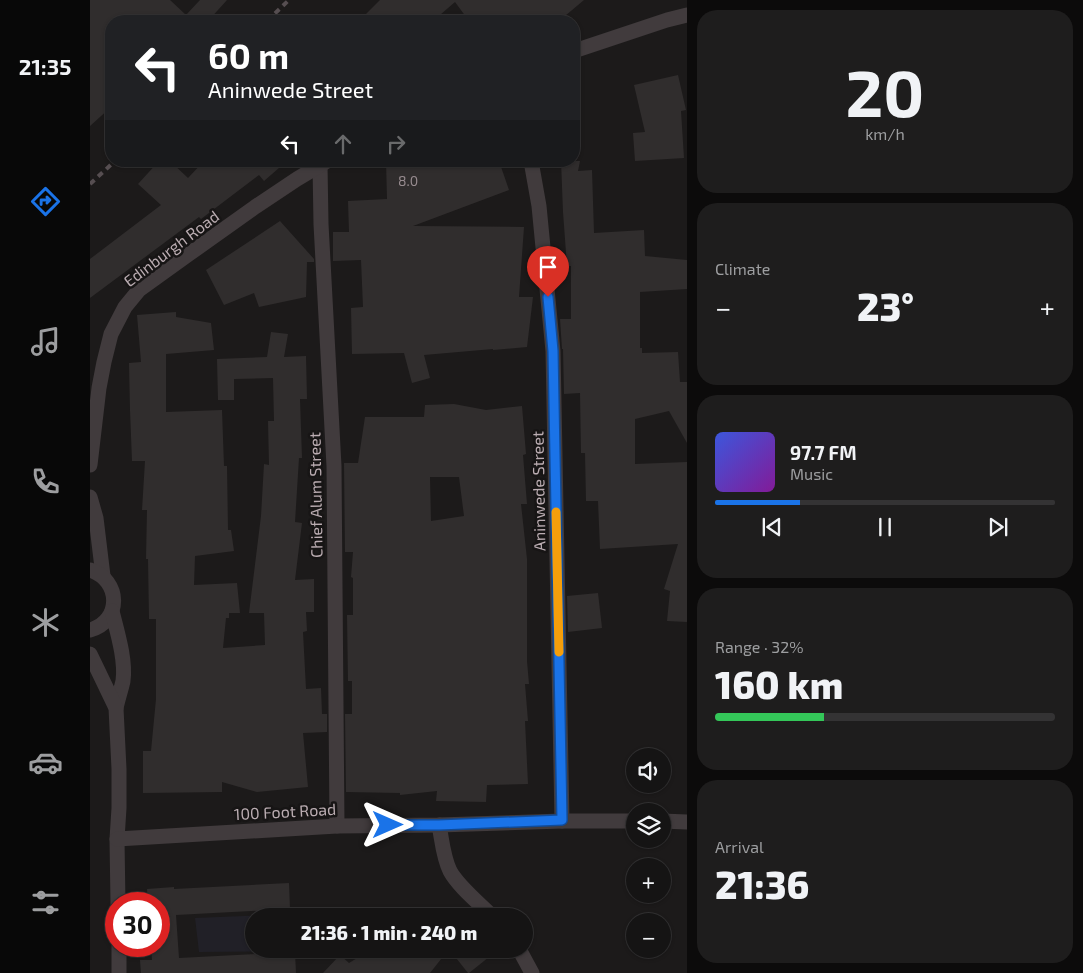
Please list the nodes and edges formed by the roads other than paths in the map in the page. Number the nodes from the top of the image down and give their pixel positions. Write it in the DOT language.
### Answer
graph roads {
  1 [pos="687,15"];
  2 [pos="580,49"];
  3 [pos="317,167"];
  4 [pos="323,167"];
  5 [pos="532,167"];
  6 [pos="94,390"];
  7 [pos="90,465"];
  8 [pos="90,497"];
  9 [pos="97,573"];
  10 [pos="112,611"];
  11 [pos="90,630"];
  12 [pos="90,654"];
  13 [pos="116,708"];
  14 [pos="562,820"];
  15 [pos="626,821"];
  16 [pos="671,821"];
  17 [pos="687,822"];
  18 [pos="439,825"];
  19 [pos="337,826"];
  20 [pos="117,839"];
  21 [pos="118,892"];
  22 [pos="484,908"];
  23 [pos="119,957"];
  24 [pos="524,958"];
  25 [pos="119,973"];
  26 [pos="532,973"];
  1 -- 2 [label="street"];
  3 -- 6 [label="street, Edinburgh Road"];
  4 -- 19 [label="street, Chief Alum Street"];
  5 -- 14 [label="street, Aninwede Street"];
  6 -- 7 [label="street, Edinburgh Road"];
  8 -- 9 [label="street"];
  9 -- 10 [label="street"];
  10 -- 11 [label="street"];
  10 -- 13 [label="street"];
  12 -- 13 [label="street"];
  13 -- 20 [label="street"];
  14 -- 15 [label="street, 100 Foot Road"];
  14 -- 18 [label="street, 100 Foot Road"];
  16 -- 17 [label="street"];
  18 -- 19 [label="street, 100 Foot Road"];
  18 -- 22 [label="street"];
  19 -- 20 [label="street, 100 Foot Road"];
  20 -- 21 [label="street"];
  23 -- 25 [label="street"];
  24 -- 26 [label="street"];
}
